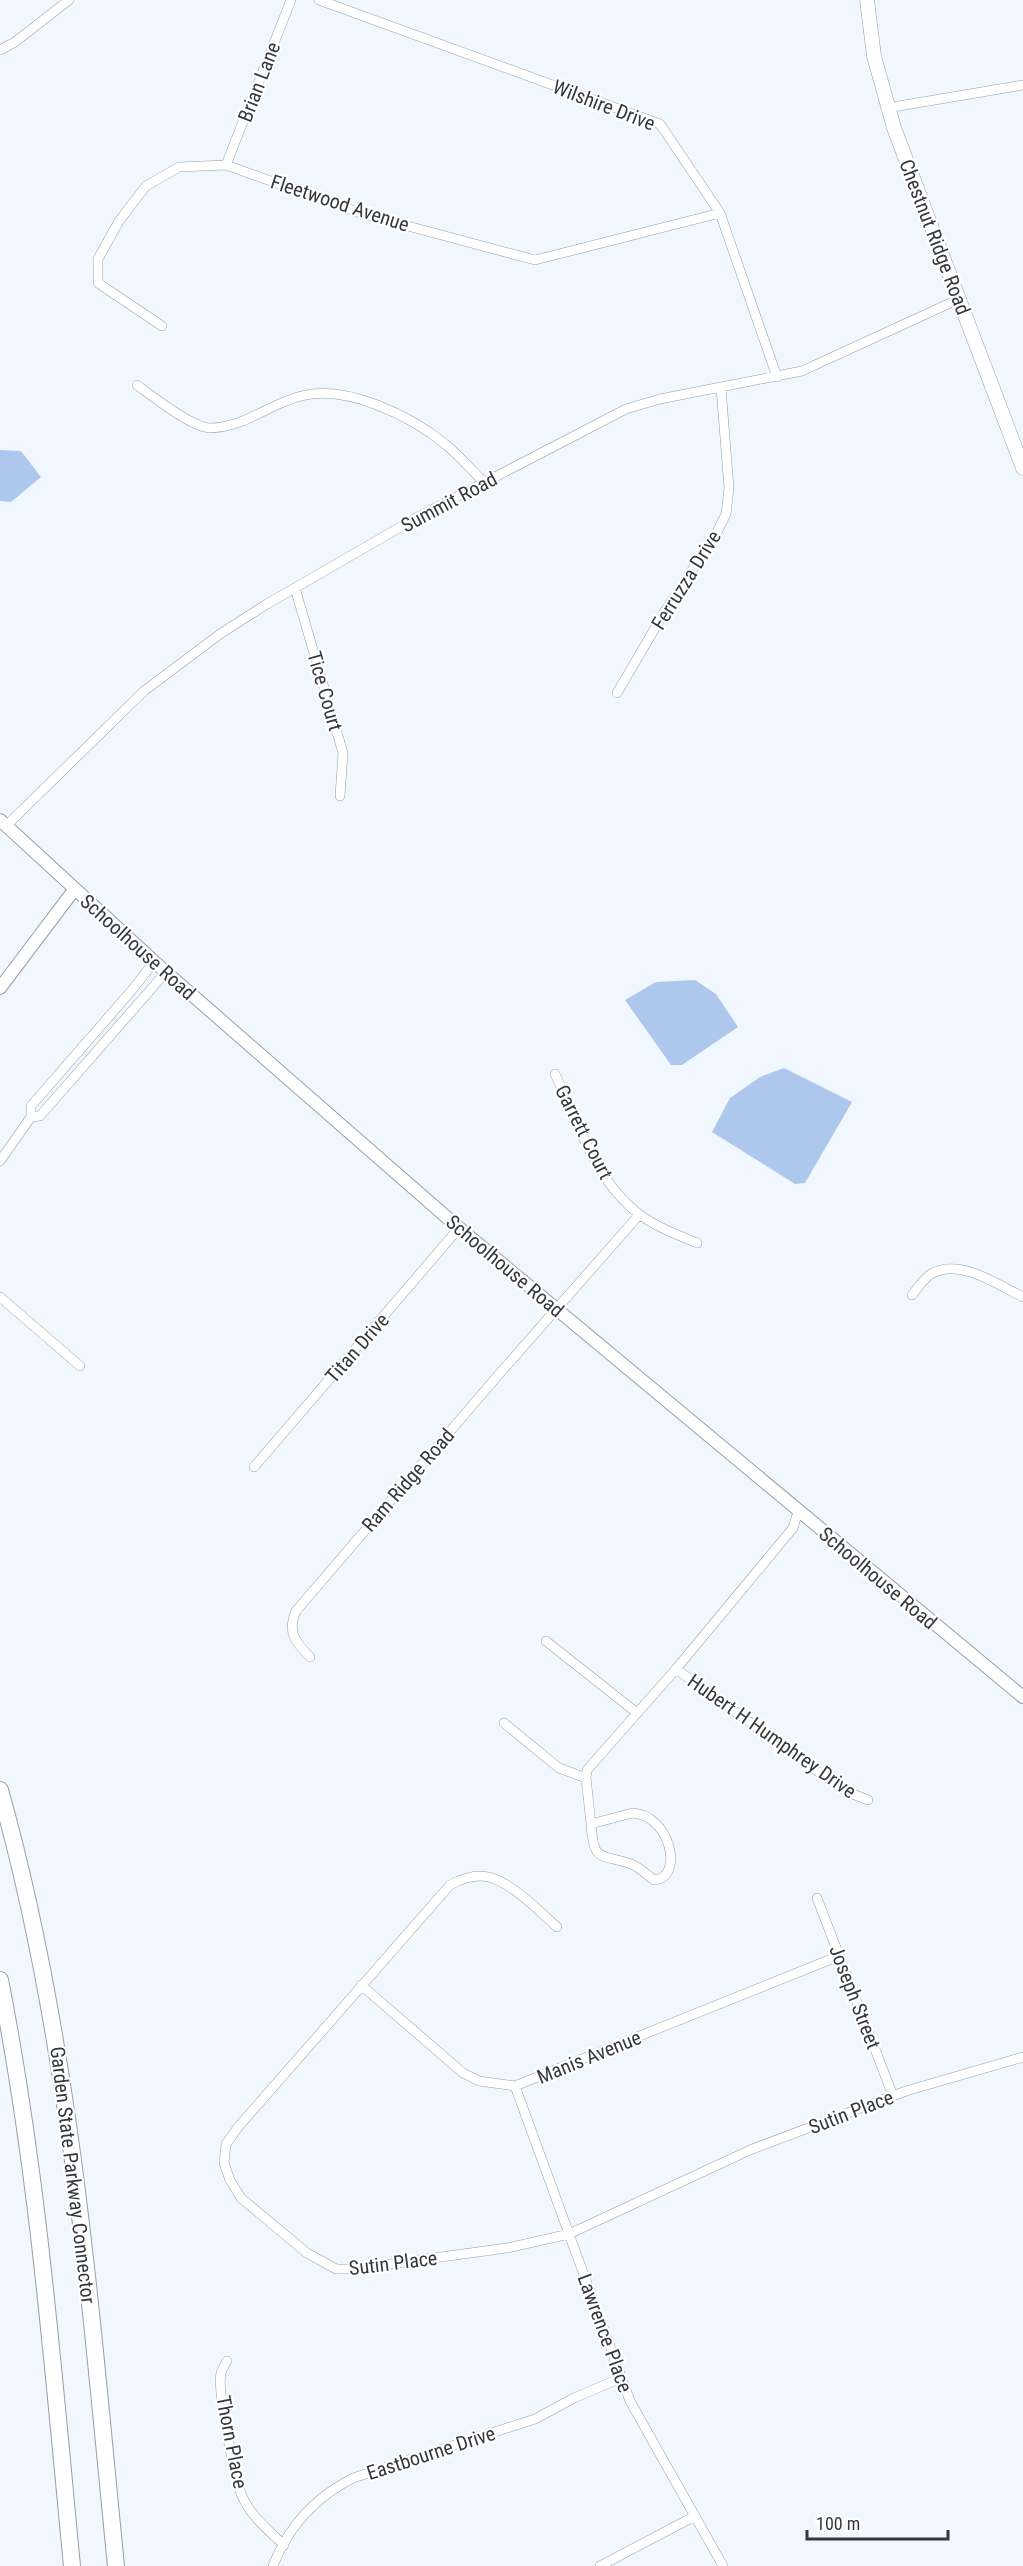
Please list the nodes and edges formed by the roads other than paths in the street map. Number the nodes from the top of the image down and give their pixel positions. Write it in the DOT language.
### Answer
graph roads {
  1 [pos="291,0"];
  2 [pos="319,0"];
  3 [pos="867,0"];
  4 [pos="66,1"];
  5 [pos="0,50"];
  6 [pos="1023,84"];
  7 [pos="887,108"];
  8 [pos="226,165"];
  9 [pos="720,213"];
  10 [pos="959,299"];
  11 [pos="162,326"];
  12 [pos="777,377"];
  13 [pos="136,385"];
  14 [pos="721,388"];
  15 [pos="1023,468"];
  16 [pos="484,482"];
  17 [pos="295,588"];
  18 [pos="617,693"];
  19 [pos="340,796"];
  20 [pos="3,823"];
  21 [pos="74,890"];
  22 [pos="154,962"];
  23 [pos="166,972"];
  24 [pos="0,988"];
  25 [pos="555,1074"];
  26 [pos="31,1117"];
  27 [pos="0,1161"];
  28 [pos="639,1215"];
  29 [pos="459,1228"];
  30 [pos="697,1243"];
  31 [pos="912,1295"];
  32 [pos="0,1297"];
  33 [pos="1023,1298"];
  34 [pos="557,1311"];
  35 [pos="80,1366"];
  36 [pos="254,1467"];
  37 [pos="798,1512"];
  38 [pos="546,1641"];
  39 [pos="310,1657"];
  40 [pos="676,1669"];
  41 [pos="1023,1697"];
  42 [pos="637,1713"];
  43 [pos="504,1723"];
  44 [pos="586,1778"];
  45 [pos="0,1790"];
  46 [pos="868,1800"];
  47 [pos="591,1824"];
  48 [pos="817,1898"];
  49 [pos="557,1927"];
  50 [pos="839,1956"];
  51 [pos="0,1980"];
  52 [pos="361,1985"];
  53 [pos="1023,2057"];
  54 [pos="515,2086"];
  55 [pos="893,2096"];
  56 [pos="569,2234"];
  57 [pos="227,2361"];
  58 [pos="621,2378"];
  59 [pos="695,2516"];
  60 [pos="284,2545"];
  61 [pos="72,2566"];
  62 [pos="116,2566"];
  63 [pos="273,2566"];
  64 [pos="600,2566"];
  65 [pos="723,2566"];
  1 -- 8 [label="street, Brian Lane"];
  2 -- 9 [label="street, Wilshire Drive"];
  3 -- 7 [label="main road, Chestnut Ridge Road"];
  4 -- 5 [label="street"];
  6 -- 7 [label="street"];
  7 -- 10 [label="main road, Chestnut Ridge Road"];
  8 -- 9 [label="street, Fleetwood Avenue"];
  8 -- 11 [label="street, Fleetwood Avenue"];
  9 -- 12 [label="street, Wilshire Drive"];
  10 -- 12 [label="street, Summit Road"];
  10 -- 15 [label="main road, Chestnut Ridge Road"];
  12 -- 14 [label="street, Summit Road"];
  13 -- 16 [label="street"];
  14 -- 16 [label="street, Summit Road"];
  14 -- 18 [label="street, Ferruzza Drive"];
  16 -- 17 [label="street, Summit Road"];
  17 -- 19 [label="street, Tice Court"];
  17 -- 20 [label="street, Summit Road"];
  20 -- 21 [label="street, Schoolhouse Road"];
  21 -- 22 [label="street, Schoolhouse Road"];
  21 -- 24 [label="street"];
  22 -- 23 [label="street, Schoolhouse Road"];
  22 -- 26 [label="street"];
  23 -- 26 [label="street"];
  23 -- 29 [label="street, Schoolhouse Road"];
  25 -- 28 [label="street, Garrett Court"];
  26 -- 27 [label="street"];
  28 -- 30 [label="street, Garrett Court"];
  28 -- 34 [label="street"];
  29 -- 34 [label="street, Schoolhouse Road"];
  29 -- 36 [label="street, Titan Drive"];
  31 -- 33 [label="street"];
  32 -- 35 [label="street"];
  34 -- 37 [label="street, Schoolhouse Road"];
  34 -- 39 [label="street, Ram Ridge Road"];
  37 -- 40 [label="street, Hubert H Humphrey Drive"];
  37 -- 41 [label="street, Schoolhouse Road"];
  38 -- 42 [label="street"];
  40 -- 42 [label="street, Hubert H Humphrey Drive"];
  40 -- 46 [label="street, Hubert H Humphrey Drive"];
  42 -- 44 [label="street, Hubert H Humphrey Drive"];
  43 -- 44 [label="street"];
  44 -- 47 [label="street"];
  45 -- 62 [label="highway, Garden State Parkway Connector"];
  47 -- 47 [label="street"];
  48 -- 50 [label="street, Joseph Street"];
  49 -- 52 [label="street, Sutin Place"];
  50 -- 54 [label="street, Manis Avenue"];
  50 -- 55 [label="street, Joseph Street"];
  51 -- 61 [label="highway, Garden State Parkway Connector"];
  52 -- 54 [label="street, Manis Avenue"];
  52 -- 56 [label="street, Sutin Place"];
  53 -- 55 [label="street, Sutin Place"];
  54 -- 56 [label="street, Lawrence Place"];
  55 -- 56 [label="street, Sutin Place"];
  56 -- 58 [label="street, Lawrence Place"];
  57 -- 60 [label="street, Thorn Place"];
  58 -- 59 [label="street, Lawrence Place"];
  58 -- 60 [label="street, Eastbourne Drive"];
  59 -- 64 [label="street"];
  59 -- 65 [label="street, Lawrence Place"];
  60 -- 63 [label="street, Eastbourne Drive"];
}
